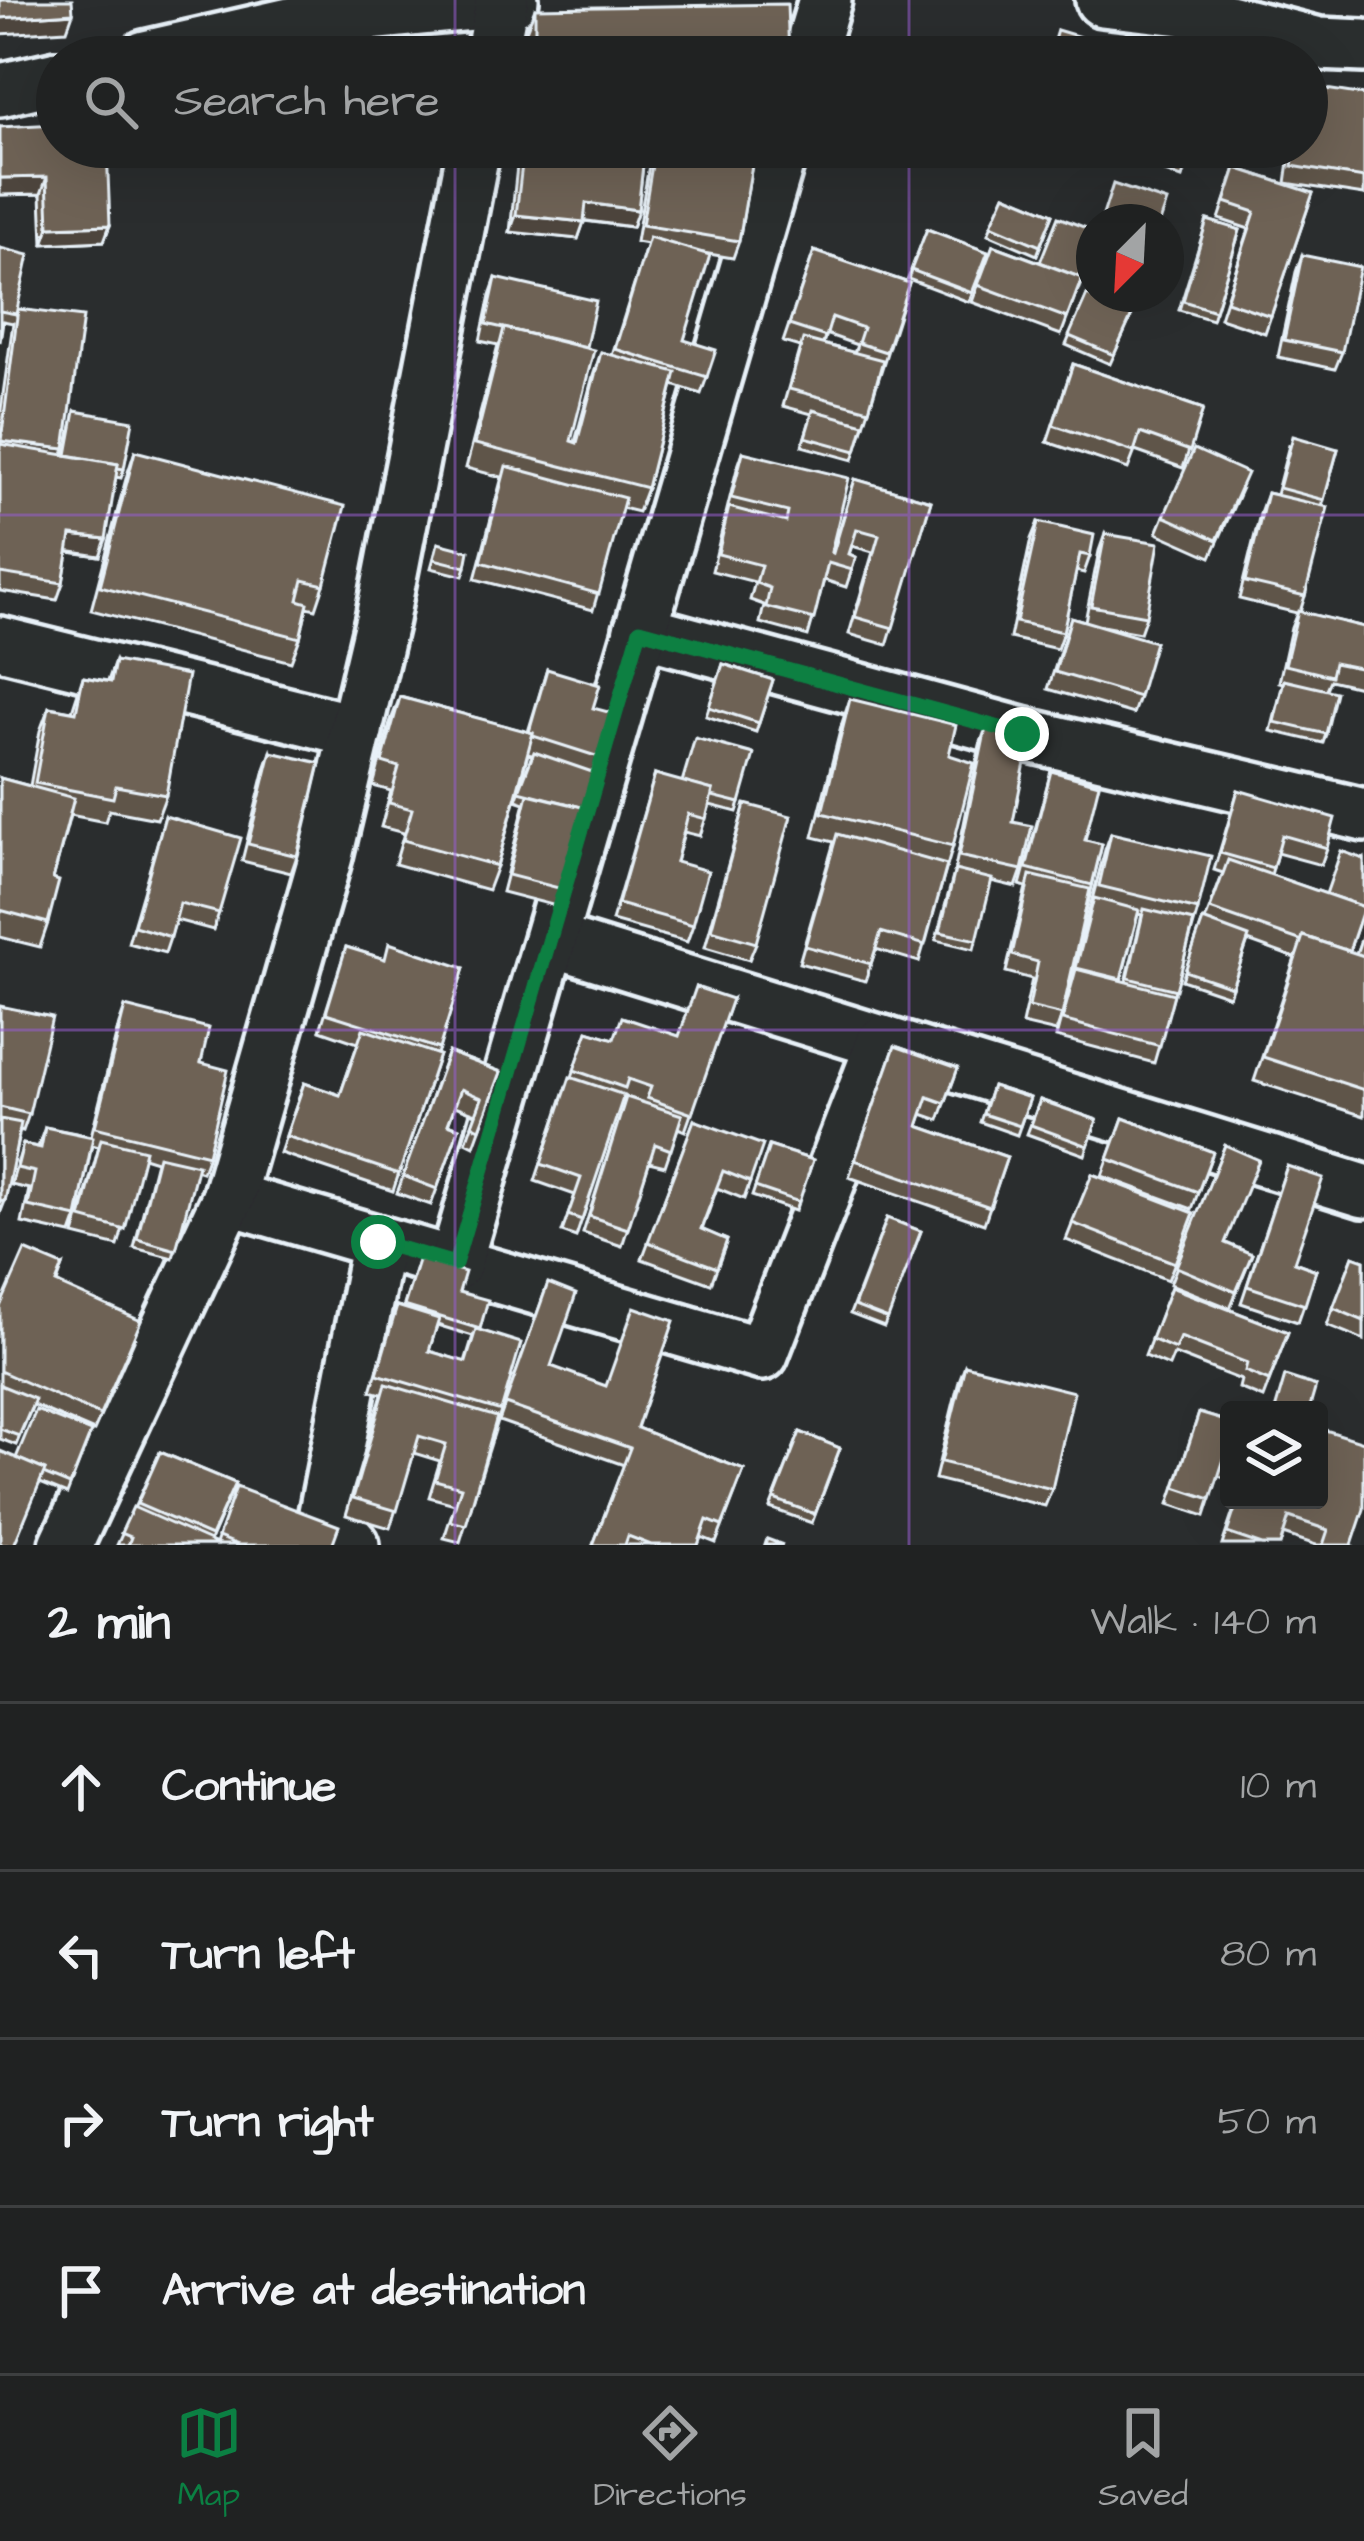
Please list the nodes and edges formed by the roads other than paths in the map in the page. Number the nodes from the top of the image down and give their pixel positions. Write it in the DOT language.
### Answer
graph roads {
  1 [pos="512,0"];
  2 [pos="825,0"];
  3 [pos="1102,0"];
  4 [pos="502,1"];
  5 [pos="237,36"];
  6 [pos="495,36"];
  7 [pos="814,36"];
  8 [pos="1287,36"];
  9 [pos="1328,44"];
  10 [pos="1364,46"];
  11 [pos="36,82"];
  12 [pos="0,90"];
  13 [pos="469,168"];
  14 [pos="776,168"];
  15 [pos="640,630"];
  16 [pos="0,643"];
  17 [pos="356,731"];
  18 [pos="1364,815"];
  19 [pos="550,940"];
  20 [pos="883,1042"];
  21 [pos="1364,1191"];
  22 [pos="228,1198"];
  23 [pos="378,1242"];
  24 [pos="455,1264"];
  25 [pos="66,1545"];
  26 [pos="352,1545"];
  1 -- 4 [label="street"];
  2 -- 7 [label="street"];
  3 -- 8 [label="street"];
  4 -- 5 [label="street"];
  4 -- 6 [label="street"];
  9 -- 10 [label="street"];
  11 -- 12 [label="street"];
  13 -- 17 [label="street"];
  14 -- 15 [label="street"];
  15 -- 18 [label="street"];
  15 -- 19 [label="street"];
  16 -- 17 [label="street"];
  17 -- 22 [label="street"];
  19 -- 20 [label="street"];
  19 -- 24 [label="street"];
  20 -- 21 [label="street"];
  20 -- 24 [label="street"];
  22 -- 23 [label="street"];
  22 -- 25 [label="street"];
  23 -- 24 [label="street"];
  23 -- 26 [label="street"];
}
